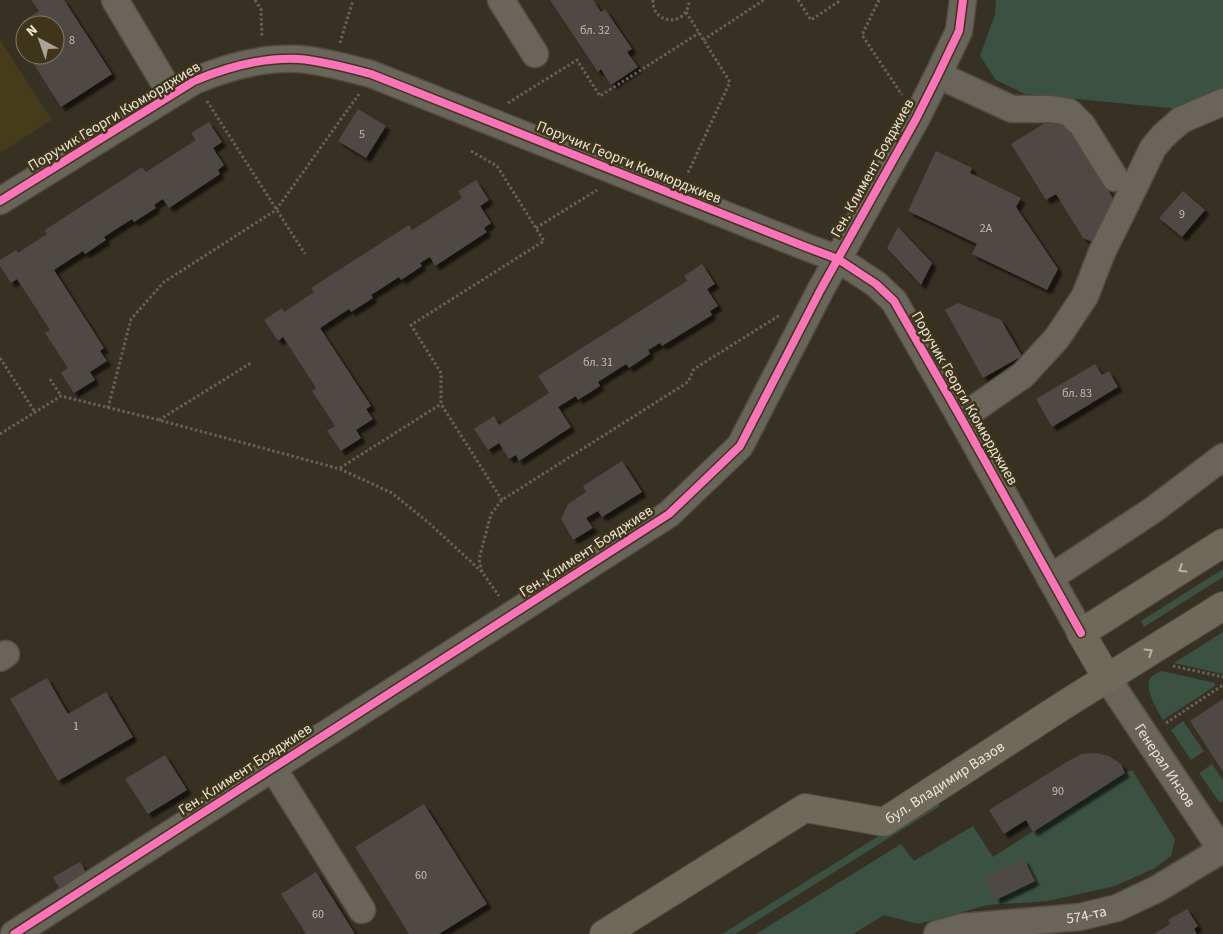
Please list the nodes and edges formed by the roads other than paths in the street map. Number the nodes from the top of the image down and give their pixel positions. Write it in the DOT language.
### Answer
graph roads {
  1 [pos="115,0"];
  2 [pos="501,0"];
  3 [pos="964,0"];
  4 [pos="535,54"];
  5 [pos="938,75"];
  6 [pos="171,94"];
  7 [pos="1223,102"];
  8 [pos="1115,178"];
  9 [pos="0,201"];
  10 [pos="838,259"];
  11 [pos="961,418"];
  12 [pos="1223,457"];
  13 [pos="1223,543"];
  14 [pos="1050,578"];
  15 [pos="1223,606"];
  16 [pos="1081,634"];
  17 [pos="1107,678"];
  18 [pos="273,768"];
  19 [pos="1223,850"];
  20 [pos="362,910"];
  21 [pos="14,934"];
  22 [pos="604,934"];
  23 [pos="937,934"];
  1 -- 6 [label="street"];
  2 -- 4 [label="street"];
  3 -- 5 [label="street, Ген. Климент Бояджиев"];
  5 -- 8 [label="street"];
  5 -- 10 [label="street, Ген. Климент Бояджиев"];
  6 -- 9 [label="street, Поручик Георги Кюмюрджиев"];
  6 -- 10 [label="street, Поручик Георги Кюмюрджиев"];
  7 -- 11 [label="street"];
  10 -- 11 [label="street, Поручик Георги Кюмюрджиев"];
  10 -- 18 [label="street, Ген. Климент Бояджиев"];
  11 -- 14 [label="street, Поручик Георги Кюмюрджиев"];
  12 -- 14 [label="street"];
  13 -- 16 [label="main road, one-way"];
  14 -- 16 [label="street, Поручик Георги Кюмюрджиев"];
  17 -- 15 [label="main road, бул. Владимир Вазов, one-way"];
  16 -- 17 [label="main road, Поручик Георги Кюмюрджиев"];
  17 -- 19 [label="street, Генерал Инзов"];
  17 -- 22 [label="main road, бул. Владимир Вазов"];
  18 -- 20 [label="street"];
  18 -- 21 [label="street, Ген. Климент Бояджиев"];
  19 -- 23 [label="street, 574-та"];
}
